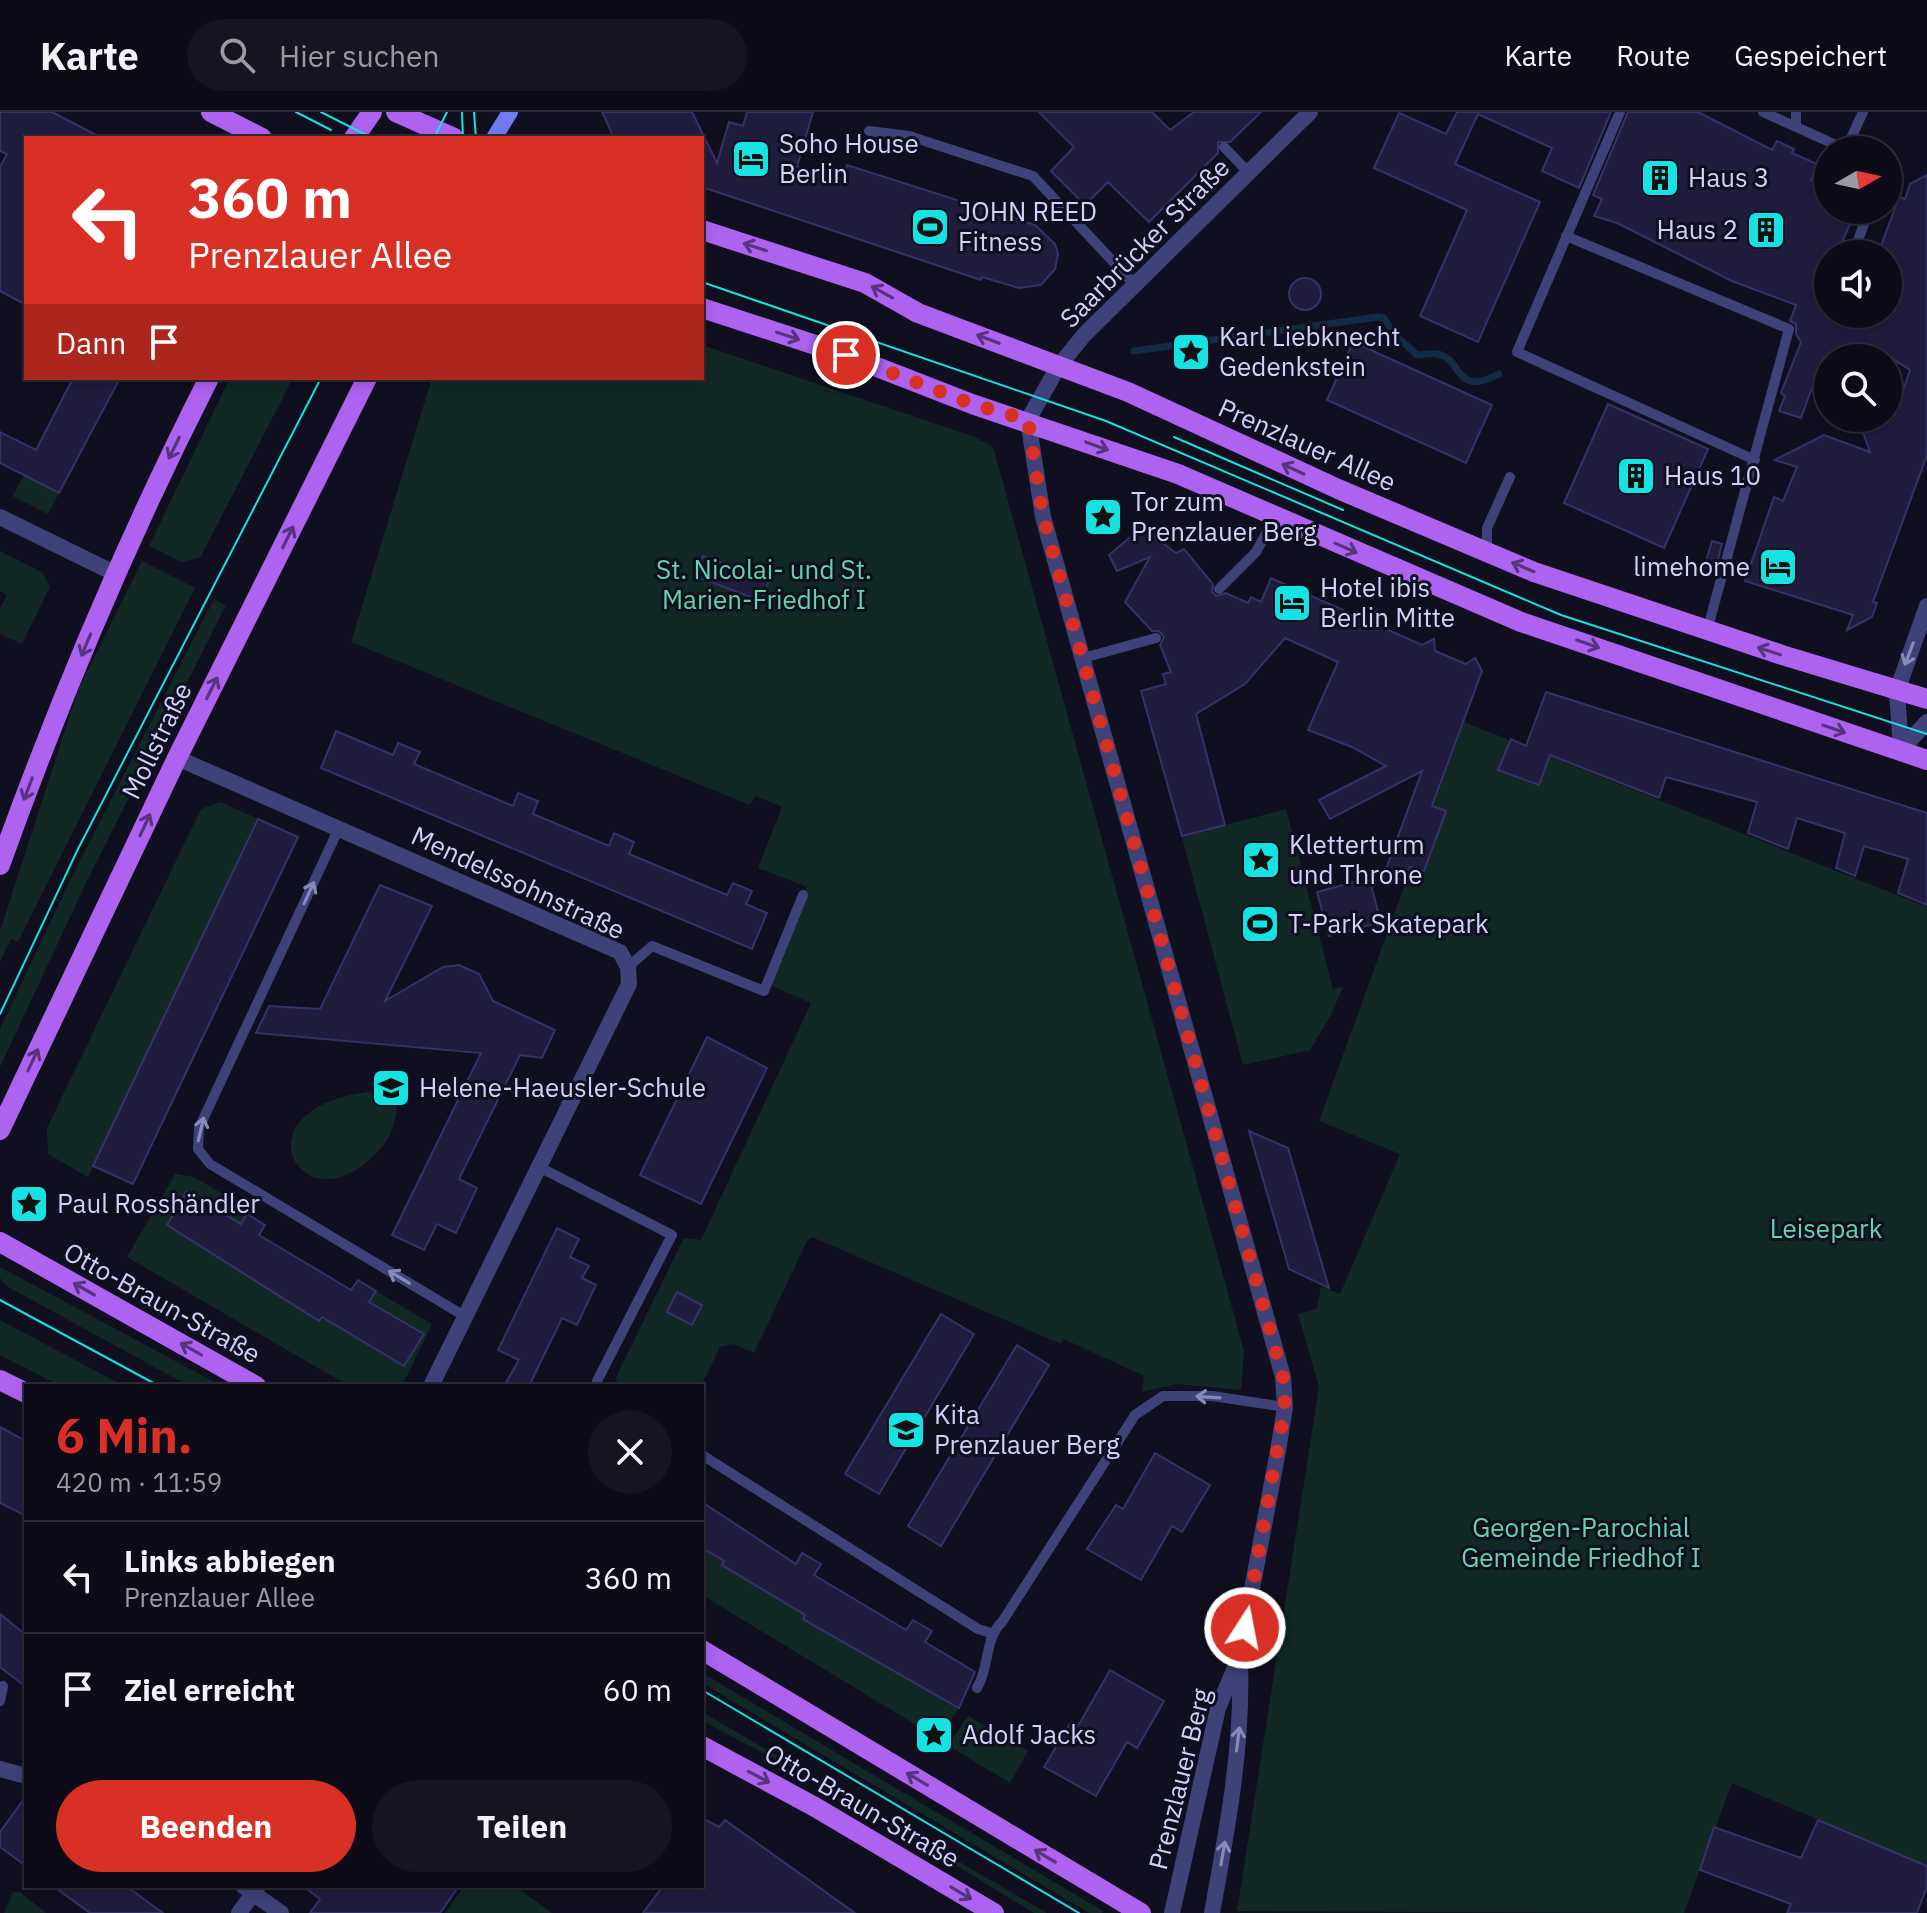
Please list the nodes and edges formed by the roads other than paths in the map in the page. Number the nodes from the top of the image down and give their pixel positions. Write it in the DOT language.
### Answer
graph roads {
  1 [pos="211,112"];
  2 [pos="372,112"];
  3 [pos="396,112"];
  4 [pos="510,112"];
  5 [pos="1310,112"];
  6 [pos="1620,112"];
  7 [pos="1763,112"];
  8 [pos="1796,112"];
  9 [pos="1863,112"];
  10 [pos="1796,125"];
  11 [pos="869,131"];
  12 [pos="258,136"];
  13 [pos="355,136"];
  14 [pos="450,136"];
  15 [pos="495,136"];
  16 [pos="1819,136"];
  17 [pos="1852,136"];
  18 [pos="1224,147"];
  19 [pos="1249,173"];
  20 [pos="704,231"];
  21 [pos="1566,236"];
  22 [pos="1135,285"];
  23 [pos="704,309"];
  24 [pos="1058,367"];
  25 [pos="208,380"];
  26 [pos="366,380"];
  27 [pos="1028,420"];
  28 [pos="1755,460"];
  29 [pos="0,517"];
  30 [pos="1275,517"];
  31 [pos="1467,544"];
  32 [pos="1487,552"];
  33 [pos="116,574"];
  34 [pos="1219,589"];
  35 [pos="1927,606"];
  36 [pos="1707,631"];
  37 [pos="1156,638"];
  38 [pos="1083,658"];
  39 [pos="1897,691"];
  40 [pos="1927,699"];
  41 [pos="1927,722"];
  42 [pos="1901,750"];
  43 [pos="177,758"];
  44 [pos="1927,760"];
  45 [pos="339,828"];
  46 [pos="0,865"];
  47 [pos="803,895"];
  48 [pos="628,967"];
  49 [pos="0,1130"];
  50 [pos="539,1167"];
  51 [pos="0,1242"];
  52 [pos="466,1317"];
  53 [pos="0,1380"];
  54 [pos="252,1384"];
  55 [pos="432,1384"];
  56 [pos="598,1384"];
  57 [pos="24,1392"];
  58 [pos="1285,1407"];
  59 [pos="704,1456"];
  60 [pos="991,1633"];
  61 [pos="704,1651"];
  62 [pos="1239,1658"];
  63 [pos="3,1686"];
  64 [pos="977,1688"];
  65 [pos="0,1701"];
  66 [pos="704,1747"];
  67 [pos="0,1769"];
  68 [pos="24,1775"];
  69 [pos="252,1888"];
  70 [pos="239,1913"];
  71 [pos="281,1913"];
  72 [pos="994,1913"];
  73 [pos="1141,1913"];
  74 [pos="1172,1913"];
  75 [pos="1212,1913"];
  1 -- 12 [label="main road"];
  2 -- 13 [label="main road"];
  3 -- 14 [label="main road"];
  4 -- 15 [label="main road"];
  5 -- 19 [label="street, Saarbrücker Straße"];
  6 -- 21 [label="lane"];
  7 -- 10 [label="lane"];
  8 -- 10 [label="lane"];
  9 -- 17 [label="lane"];
  10 -- 16 [label="lane"];
  11 -- 22 [label="lane"];
  18 -- 19 [label="lane"];
  19 -- 22 [label="street, Saarbrücker Straße"];
  24 -- 20 [label="main road, Prenzlauer Allee, one-way"];
  21 -- 28 [label="lane"];
  21 -- 28 [label="lane"];
  22 -- 24 [label="street, Saarbrücker Straße"];
  23 -- 27 [label="main road, one-way"];
  24 -- 27 [label="street, Saarbrücker Straße"];
  31 -- 24 [label="main road, Prenzlauer Allee, one-way"];
  25 -- 33 [label="main road, one-way"];
  43 -- 26 [label="main road, Mollstraße, one-way"];
  27 -- 30 [label="main road, one-way"];
  27 -- 38 [label="street, Prenzlauer Berg"];
  28 -- 36 [label="lane"];
  29 -- 33 [label="street"];
  30 -- 34 [label="lane"];
  30 -- 42 [label="main road, one-way"];
  31 -- 32 [label="main road, Prenzlauer Allee"];
  31 -- 32 [label="lane"];
  36 -- 32 [label="main road, Prenzlauer Allee, one-way"];
  33 -- 46 [label="main road, one-way"];
  35 -- 39 [label="street, one-way"];
  39 -- 36 [label="main road, Prenzlauer Allee, one-way"];
  37 -- 38 [label="lane"];
  38 -- 58 [label="street, Prenzlauer Berg"];
  39 -- 40 [label="main road, Prenzlauer Allee"];
  39 -- 42 [label="street"];
  41 -- 42 [label="street"];
  42 -- 44 [label="main road"];
  43 -- 45 [label="street, Mendelssohnstraße"];
  49 -- 43 [label="main road, Mollstraße, one-way"];
  45 -- 48 [label="street, Mendelssohnstraße"];
  52 -- 45 [label="lane, one-way"];
  47 -- 48 [label="lane"];
  48 -- 50 [label="street, Mendelssohnstraße"];
  50 -- 52 [label="street, Mendelssohnstraße"];
  50 -- 56 [label="lane"];
  54 -- 51 [label="main road, Otto-Braun-Straße, one-way"];
  52 -- 55 [label="street, Mendelssohnstraße"];
  53 -- 57 [label="main road"];
  58 -- 60 [label="lane, one-way"];
  58 -- 62 [label="street, Prenzlauer Berg"];
  59 -- 60 [label="lane"];
  60 -- 64 [label="lane"];
  73 -- 61 [label="main road, Otto-Braun-Straße, one-way"];
  62 -- 74 [label="street, Prenzlauer Berg"];
  75 -- 62 [label="street, Prenzlauer Berg, one-way"];
  63 -- 65 [label="lane"];
  66 -- 72 [label="main road, Otto-Braun-Straße, one-way"];
  67 -- 68 [label="street"];
  69 -- 70 [label="street"];
  69 -- 71 [label="street"];
}
